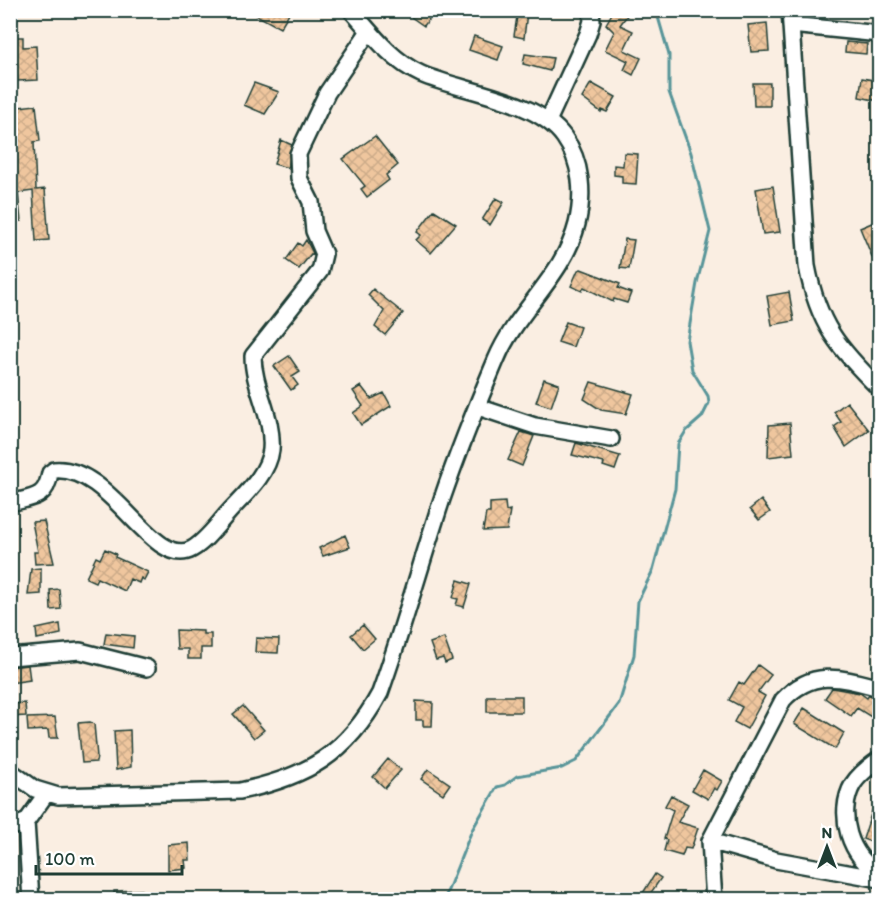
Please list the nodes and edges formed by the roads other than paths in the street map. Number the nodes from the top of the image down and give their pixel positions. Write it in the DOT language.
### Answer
graph roads {
  1 [pos="351,10"];
  2 [pos="591,10"];
  3 [pos="790,18"];
  4 [pos="369,31"];
  5 [pos="879,34"];
  6 [pos="548,121"];
  7 [pos="879,389"];
  8 [pos="478,406"];
  9 [pos="611,440"];
  10 [pos="10,503"];
  11 [pos="10,657"];
  12 [pos="147,668"];
  13 [pos="879,688"];
  14 [pos="879,759"];
  15 [pos="10,771"];
  16 [pos="46,794"];
  17 [pos="26,822"];
  18 [pos="10,827"];
  19 [pos="710,841"];
  20 [pos="879,873"];
  21 [pos="879,879"];
  22 [pos="31,900"];
  23 [pos="714,900"];
  1 -- 4 [label="street"];
  2 -- 6 [label="street"];
  3 -- 5 [label="street"];
  3 -- 7 [label="street"];
  4 -- 6 [label="street"];
  4 -- 10 [label="street"];
  6 -- 8 [label="street"];
  8 -- 9 [label="street"];
  8 -- 16 [label="street"];
  11 -- 12 [label="street"];
  13 -- 19 [label="street"];
  14 -- 20 [label="street"];
  15 -- 16 [label="street"];
  16 -- 17 [label="street"];
  17 -- 18 [label="street"];
  17 -- 22 [label="street"];
  19 -- 21 [label="street"];
  19 -- 23 [label="street"];
}
